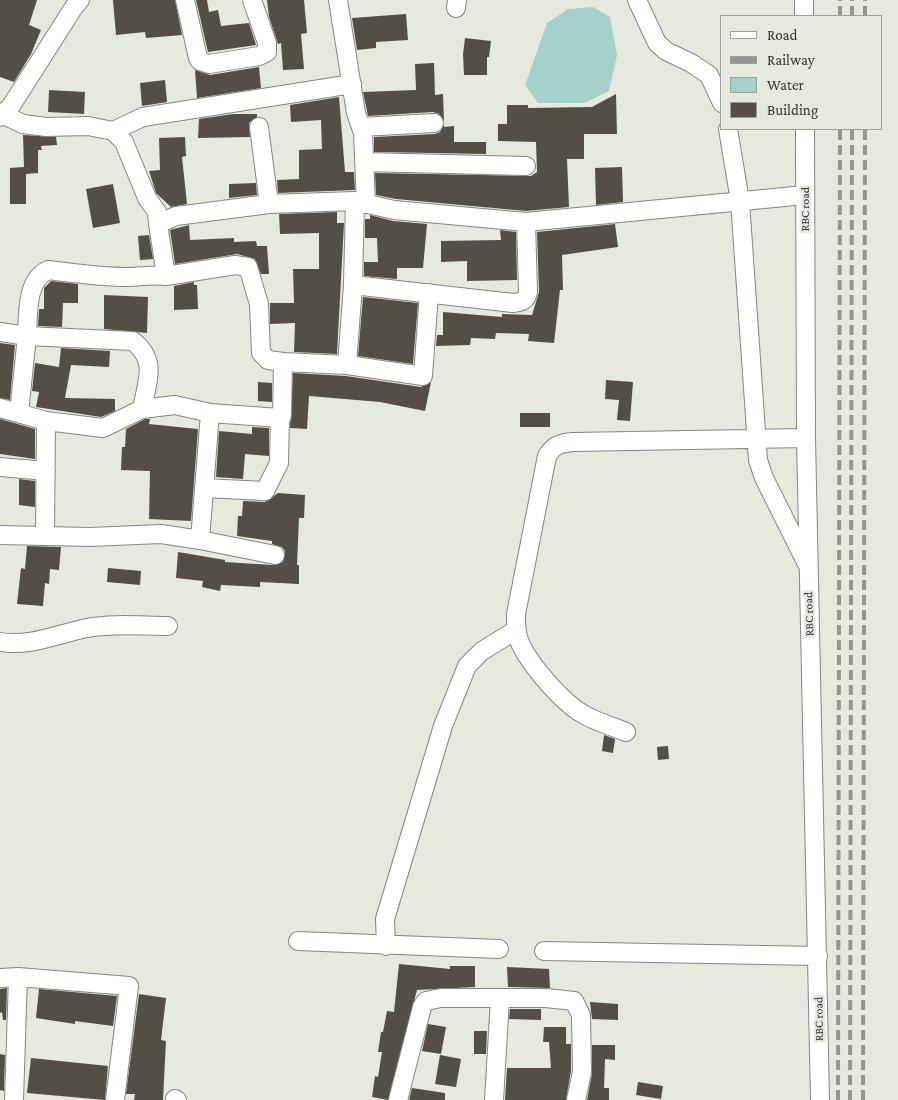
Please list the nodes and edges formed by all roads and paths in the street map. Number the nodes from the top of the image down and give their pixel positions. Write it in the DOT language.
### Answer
graph roads {
  1 [pos="80,0"];
  2 [pos="185,0"];
  3 [pos="252,0"];
  4 [pos="338,0"];
  5 [pos="638,0"];
  6 [pos="804,0"];
  7 [pos="804,15"];
  8 [pos="352,84"];
  9 [pos="720,99"];
  10 [pos="2,116"];
  11 [pos="434,122"];
  12 [pos="259,127"];
  13 [pos="361,127"];
  14 [pos="728,130"];
  15 [pos="805,130"];
  16 [pos="113,131"];
  17 [pos="365,162"];
  18 [pos="526,166"];
  19 [pos="805,195"];
  20 [pos="740,201"];
  21 [pos="361,203"];
  22 [pos="269,204"];
  23 [pos="526,222"];
  24 [pos="158,224"];
  25 [pos="166,276"];
  26 [pos="353,286"];
  27 [pos="429,293"];
  28 [pos="0,332"];
  29 [pos="27,336"];
  30 [pos="283,362"];
  31 [pos="347,365"];
  32 [pos="0,408"];
  33 [pos="142,409"];
  34 [pos="19,413"];
  35 [pos="210,413"];
  36 [pos="280,418"];
  37 [pos="46,421"];
  38 [pos="806,438"];
  39 [pos="756,440"];
  40 [pos="0,467"];
  41 [pos="46,471"];
  42 [pos="204,488"];
  43 [pos="0,535"];
  44 [pos="45,535"];
  45 [pos="200,540"];
  46 [pos="275,555"];
  47 [pos="808,566"];
  48 [pos="168,626"];
  49 [pos="516,630"];
  50 [pos="0,642"];
  51 [pos="626,732"];
  52 [pos="298,941"];
  53 [pos="386,946"];
  54 [pos="499,949"];
  55 [pos="544,951"];
  56 [pos="818,956"];
  57 [pos="9,978"];
  58 [pos="500,999"];
  59 [pos="14,1100"];
  60 [pos="115,1100"];
  61 [pos="398,1100"];
  62 [pos="494,1100"];
  63 [pos="576,1100"];
  64 [pos="820,1100"];
  1 -- 10 [label="street"];
  2 -- 3 [label="street"];
  4 -- 8 [label="street"];
  5 -- 9 [label="street"];
  6 -- 7 [label="street"];
  8 -- 13 [label="street"];
  8 -- 16 [label="street"];
  10 -- 16 [label="street"];
  11 -- 13 [label="street"];
  12 -- 22 [label="street"];
  13 -- 17 [label="street"];
  14 -- 20 [label="street"];
  15 -- 19 [label="street, RBC road"];
  16 -- 24 [label="street"];
  17 -- 18 [label="street"];
  17 -- 21 [label="street"];
  19 -- 20 [label="street"];
  19 -- 38 [label="street, RBC road"];
  20 -- 23 [label="street"];
  20 -- 39 [label="street"];
  21 -- 22 [label="street"];
  21 -- 23 [label="street"];
  21 -- 26 [label="street"];
  22 -- 24 [label="street"];
  23 -- 27 [label="street"];
  24 -- 25 [label="street"];
  25 -- 29 [label="street"];
  25 -- 30 [label="street"];
  26 -- 27 [label="street"];
  26 -- 31 [label="street"];
  27 -- 31 [label="street"];
  28 -- 29 [label="street"];
  29 -- 33 [label="street"];
  29 -- 34 [label="street"];
  30 -- 31 [label="street"];
  30 -- 36 [label="street"];
  32 -- 34 [label="street"];
  33 -- 35 [label="street"];
  33 -- 37 [label="street"];
  34 -- 37 [label="street"];
  35 -- 36 [label="street"];
  35 -- 42 [label="street"];
  36 -- 42 [label="street"];
  37 -- 41 [label="street"];
  38 -- 39 [label="street"];
  38 -- 47 [label="street, RBC road"];
  39 -- 47 [label="street"];
  39 -- 49 [label="street"];
  40 -- 41 [label="street"];
  41 -- 44 [label="street"];
  42 -- 45 [label="street"];
  43 -- 44 [label="street"];
  44 -- 45 [label="street"];
  45 -- 46 [label="street"];
  47 -- 56 [label="street, RBC road"];
  48 -- 50 [label="street"];
  49 -- 51 [label="street"];
  49 -- 53 [label="street"];
  52 -- 53 [label="street"];
  53 -- 54 [label="street"];
  55 -- 56 [label="street"];
  56 -- 64 [label="street, RBC road"];
  57 -- 59 [label="street"];
  57 -- 60 [label="street"];
  58 -- 61 [label="street"];
  58 -- 62 [label="street"];
  58 -- 63 [label="street"];
}
